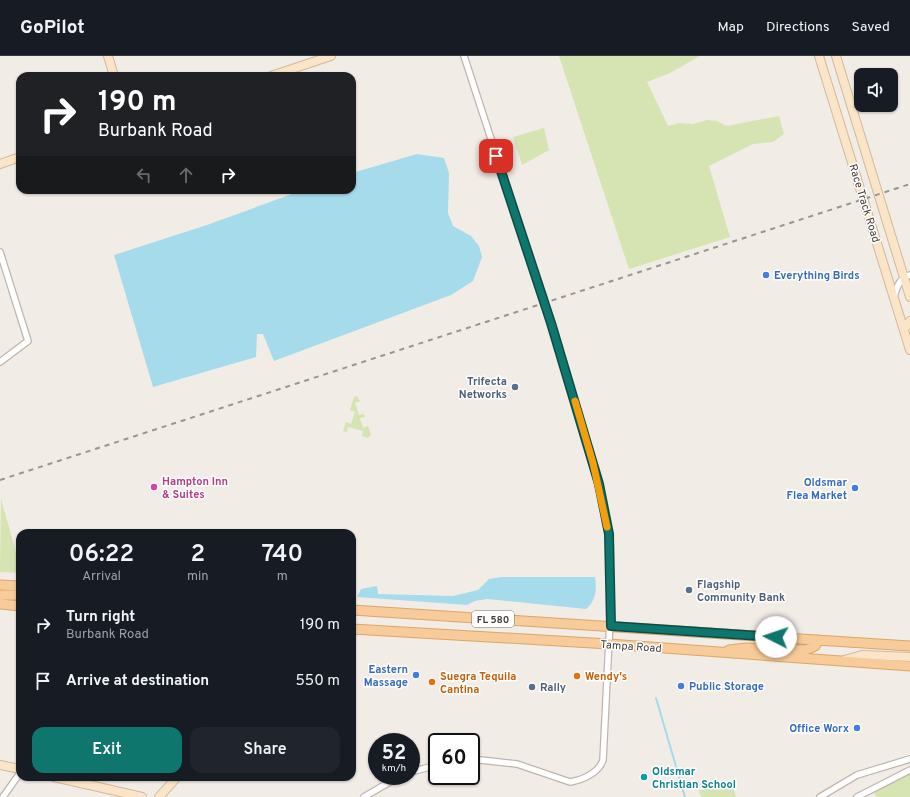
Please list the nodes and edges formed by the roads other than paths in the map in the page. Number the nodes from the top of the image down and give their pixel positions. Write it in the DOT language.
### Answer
graph roads {
  1 [pos="108,56"];
  2 [pos="331,56"];
  3 [pos="464,56"];
  4 [pos="819,56"];
  5 [pos="836,56"];
  6 [pos="113,72"];
  7 [pos="283,72"];
  8 [pos="16,158"];
  9 [pos="0,164"];
  10 [pos="0,252"];
  11 [pos="907,276"];
  12 [pos="910,297"];
  13 [pos="894,298"];
  14 [pos="910,321"];
  15 [pos="904,329"];
  16 [pos="909,345"];
  17 [pos="0,362"];
  18 [pos="0,585"];
  19 [pos="16,586"];
  20 [pos="0,591"];
  21 [pos="16,592"];
  22 [pos="0,595"];
  23 [pos="16,595"];
  24 [pos="0,604"];
  25 [pos="16,606"];
  26 [pos="356,610"];
  27 [pos="611,626"];
  28 [pos="356,629"];
  29 [pos="819,640"];
  30 [pos="609,644"];
  31 [pos="910,646"];
  32 [pos="715,653"];
  33 [pos="910,657"];
  34 [pos="840,662"];
  35 [pos="910,666"];
  36 [pos="910,759"];
  37 [pos="480,760"];
  38 [pos="0,765"];
  39 [pos="16,768"];
  40 [pos="910,770"];
  41 [pos="16,779"];
  42 [pos="72,781"];
  43 [pos="173,781"];
  44 [pos="385,785"];
  45 [pos="4,797"];
  46 [pos="142,797"];
  47 [pos="159,797"];
  48 [pos="364,797"];
  49 [pos="820,797"];
  50 [pos="857,797"];
  1 -- 6 [label="main road"];
  2 -- 7 [label="main road"];
  3 -- 27 [label="street"];
  4 -- 13 [label="main road, Race Track Road"];
  5 -- 11 [label="main road, Race Track Road"];
  8 -- 9 [label="main road"];
  10 -- 17 [label="street"];
  11 -- 12 [label="main road, Race Track Road"];
  11 -- 13 [label="street"];
  13 -- 15 [label="main road, Race Track Road"];
  14 -- 15 [label="main road"];
  15 -- 16 [label="main road, Race Track Road"];
  18 -- 19 [label="main road"];
  20 -- 21 [label="main road"];
  22 -- 23 [label="main road"];
  24 -- 25 [label="main road"];
  26 -- 27 [label="main road, Tampa Road / FL 580"];
  27 -- 29 [label="main road, Tampa Road / FL 580"];
  27 -- 30 [label="street"];
  28 -- 30 [label="main road, Tampa Road / FL 580"];
  29 -- 31 [label="main road, Tampa Road / FL 580"];
  29 -- 32 [label="main road"];
  30 -- 32 [label="main road, Tampa Road / FL 580"];
  30 -- 37 [label="street"];
  32 -- 34 [label="main road, Tampa Road / FL 580"];
  33 -- 34 [label="main road"];
  34 -- 35 [label="main road, Tampa Road / FL 580"];
  36 -- 49 [label="street"];
  38 -- 39 [label="main road"];
  40 -- 50 [label="street"];
  41 -- 45 [label="street"];
  42 -- 46 [label="main road"];
  43 -- 47 [label="main road"];
  44 -- 48 [label="street"];
}
